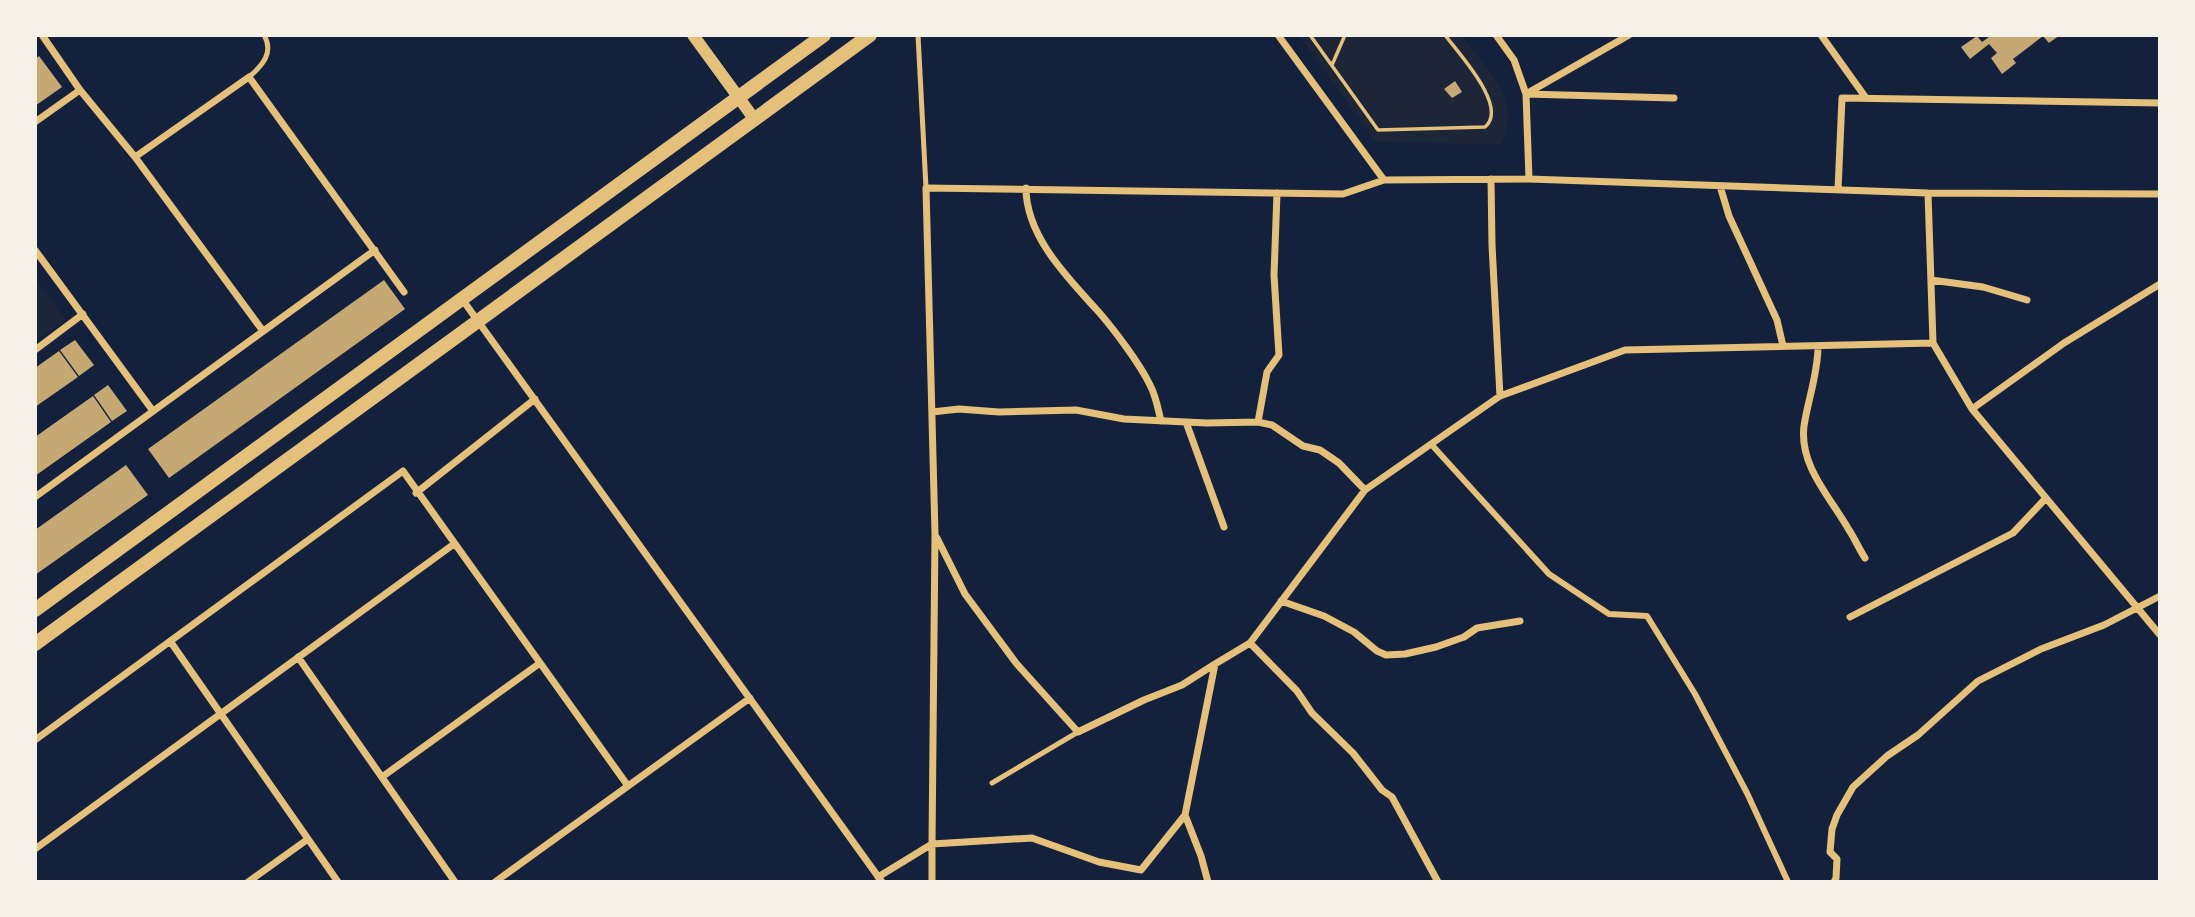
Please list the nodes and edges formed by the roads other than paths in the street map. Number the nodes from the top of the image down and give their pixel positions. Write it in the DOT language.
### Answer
graph roads {
  1 [pos="42,35"];
  2 [pos="264,35"];
  3 [pos="693,35"];
  4 [pos="824,35"];
  5 [pos="870,35"];
  6 [pos="918,35"];
  7 [pos="1278,35"];
  8 [pos="1496,35"];
  9 [pos="1629,35"];
  10 [pos="1821,35"];
  11 [pos="249,76"];
  12 [pos="80,90"];
  13 [pos="1526,94"];
  14 [pos="738,98"];
  15 [pos="1674,99"];
  16 [pos="1866,99"];
  17 [pos="2160,103"];
  18 [pos="755,120"];
  19 [pos="35,122"];
  20 [pos="135,157"];
  21 [pos="1491,179"];
  22 [pos="1529,179"];
  23 [pos="1384,180"];
  24 [pos="1720,186"];
  25 [pos="926,188"];
  26 [pos="1026,188"];
  27 [pos="1838,190"];
  28 [pos="1277,193"];
  29 [pos="1928,193"];
  30 [pos="2160,194"];
  31 [pos="35,250"];
  32 [pos="375,250"];
  33 [pos="1931,280"];
  34 [pos="2160,284"];
  35 [pos="404,292"];
  36 [pos="462,299"];
  37 [pos="2027,300"];
  38 [pos="83,314"];
  39 [pos="478,321"];
  40 [pos="263,331"];
  41 [pos="1933,343"];
  42 [pos="1783,346"];
  43 [pos="1818,346"];
  44 [pos="35,350"];
  45 [pos="1500,396"];
  46 [pos="535,400"];
  47 [pos="1972,409"];
  48 [pos="153,411"];
  49 [pos="932,412"];
  50 [pos="1161,421"];
  51 [pos="1186,422"];
  52 [pos="1258,422"];
  53 [pos="1431,444"];
  54 [pos="1365,490"];
  55 [pos="416,493"];
  56 [pos="35,497"];
  57 [pos="2046,498"];
  58 [pos="1224,527"];
  59 [pos="935,534"];
  60 [pos="454,544"];
  61 [pos="1866,558"];
  62 [pos="2160,596"];
  63 [pos="1281,601"];
  64 [pos="2137,607"];
  65 [pos="35,610"];
  66 [pos="1850,617"];
  67 [pos="1520,621"];
  68 [pos="2160,635"];
  69 [pos="170,642"];
  70 [pos="1250,643"];
  71 [pos="35,644"];
  72 [pos="298,657"];
  73 [pos="540,663"];
  74 [pos="1215,664"];
  75 [pos="750,698"];
  76 [pos="221,713"];
  77 [pos="1078,732"];
  78 [pos="35,740"];
  79 [pos="382,777"];
  80 [pos="992,783"];
  81 [pos="628,786"];
  82 [pos="1185,815"];
  83 [pos="308,839"];
  84 [pos="932,844"];
  85 [pos="35,849"];
  86 [pos="880,879"];
  87 [pos="248,882"];
  88 [pos="338,882"];
  89 [pos="455,882"];
  90 [pos="495,882"];
  91 [pos="932,882"];
  92 [pos="1208,882"];
  93 [pos="1438,882"];
  94 [pos="1788,882"];
  95 [pos="1833,882"];
  1 -- 12 [label="street"];
  2 -- 11 [label="lane"];
  3 -- 14 [label="street"];
  4 -- 14 [label="main road"];
  5 -- 18 [label="main road"];
  6 -- 25 [label="lane"];
  7 -- 23 [label="street"];
  8 -- 13 [label="street"];
  9 -- 13 [label="street"];
  10 -- 16 [label="street"];
  11 -- 20 [label="street"];
  11 -- 32 [label="street"];
  12 -- 19 [label="street"];
  12 -- 20 [label="street"];
  13 -- 15 [label="street"];
  13 -- 22 [label="street"];
  14 -- 18 [label="street"];
  14 -- 36 [label="main road"];
  16 -- 17 [label="street"];
  16 -- 27 [label="street"];
  18 -- 39 [label="main road"];
  20 -- 40 [label="street"];
  21 -- 22 [label="street"];
  21 -- 23 [label="street"];
  21 -- 45 [label="street"];
  22 -- 24 [label="street"];
  23 -- 28 [label="street"];
  24 -- 27 [label="street"];
  24 -- 42 [label="street"];
  25 -- 26 [label="street"];
  25 -- 49 [label="street"];
  26 -- 28 [label="street"];
  26 -- 50 [label="street"];
  27 -- 29 [label="street"];
  28 -- 52 [label="street"];
  29 -- 30 [label="street"];
  29 -- 33 [label="street"];
  31 -- 38 [label="street"];
  32 -- 35 [label="street"];
  32 -- 40 [label="street"];
  33 -- 37 [label="street"];
  33 -- 41 [label="street"];
  34 -- 47 [label="street"];
  36 -- 39 [label="street"];
  36 -- 65 [label="main road"];
  38 -- 44 [label="street"];
  38 -- 48 [label="street"];
  39 -- 46 [label="street"];
  39 -- 71 [label="main road"];
  40 -- 48 [label="street"];
  41 -- 43 [label="street"];
  41 -- 47 [label="street"];
  42 -- 43 [label="street"];
  42 -- 45 [label="street"];
  43 -- 61 [label="street"];
  45 -- 53 [label="street"];
  46 -- 55 [label="street"];
  46 -- 75 [label="street"];
  47 -- 57 [label="street"];
  48 -- 56 [label="street"];
  49 -- 50 [label="street"];
  49 -- 59 [label="street"];
  50 -- 51 [label="street"];
  51 -- 52 [label="street"];
  51 -- 58 [label="street"];
  52 -- 54 [label="street"];
  53 -- 54 [label="street"];
  53 -- 94 [label="street"];
  54 -- 63 [label="street"];
  55 -- 60 [label="street"];
  55 -- 69 [label="street"];
  57 -- 64 [label="street"];
  57 -- 66 [label="street"];
  59 -- 77 [label="street"];
  59 -- 84 [label="street"];
  60 -- 72 [label="street"];
  60 -- 73 [label="street"];
  62 -- 64 [label="street"];
  63 -- 67 [label="street"];
  63 -- 70 [label="street"];
  64 -- 68 [label="street"];
  64 -- 95 [label="street"];
  69 -- 76 [label="street"];
  69 -- 78 [label="street"];
  70 -- 74 [label="street"];
  70 -- 93 [label="street"];
  72 -- 76 [label="street"];
  72 -- 79 [label="street"];
  73 -- 79 [label="street"];
  73 -- 81 [label="street"];
  74 -- 77 [label="street"];
  74 -- 82 [label="street"];
  75 -- 81 [label="street"];
  75 -- 86 [label="street"];
  76 -- 83 [label="street"];
  76 -- 85 [label="street"];
  77 -- 80 [label="lane"];
  79 -- 89 [label="street"];
  81 -- 90 [label="street"];
  82 -- 84 [label="street"];
  82 -- 92 [label="street"];
  83 -- 87 [label="street"];
  83 -- 88 [label="street"];
  84 -- 86 [label="street"];
  84 -- 91 [label="street"];
}
